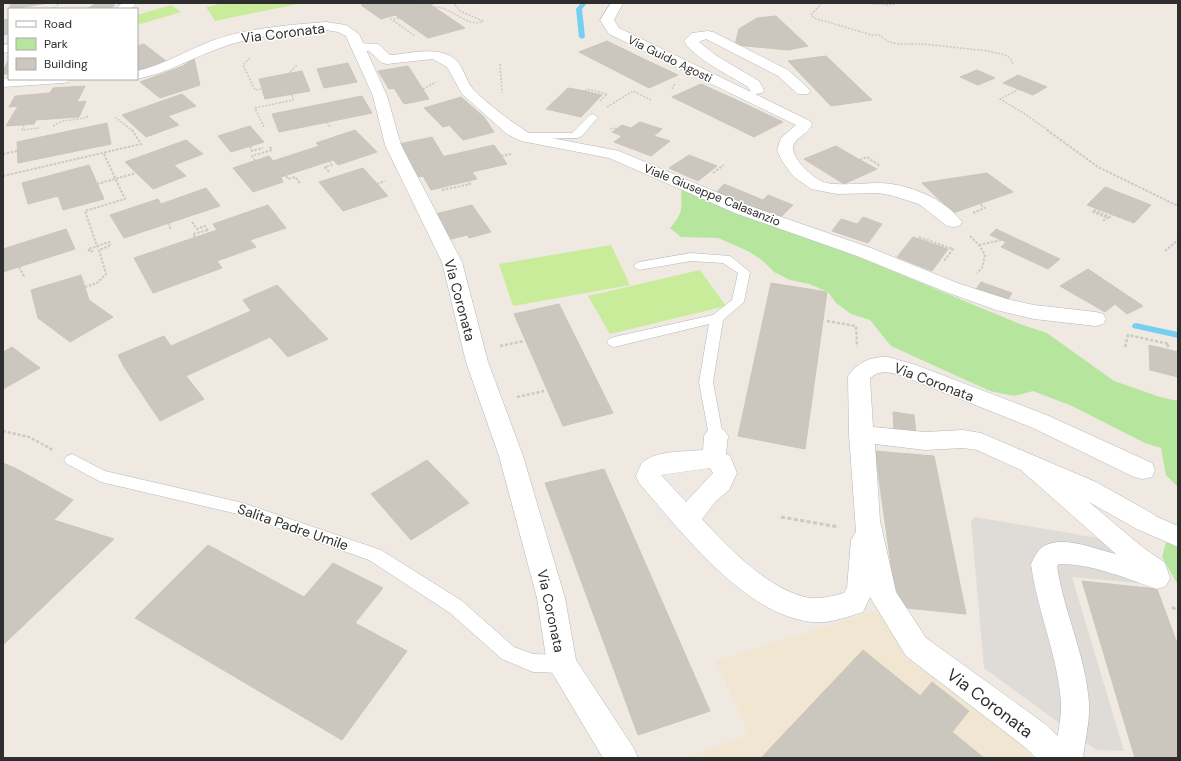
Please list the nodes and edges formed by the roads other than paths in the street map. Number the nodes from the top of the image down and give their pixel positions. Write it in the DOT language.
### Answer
graph roads {
  1 [pos="617,3"];
  2 [pos="358,47"];
  3 [pos="138,75"];
  4 [pos="48,80"];
  5 [pos="3,83"];
  6 [pos="803,91"];
  7 [pos="757,100"];
  8 [pos="593,117"];
  9 [pos="521,136"];
  10 [pos="953,222"];
  11 [pos="639,266"];
  12 [pos="717,318"];
  13 [pos="1096,319"];
  14 [pos="614,342"];
  15 [pos="861,434"];
  16 [pos="715,447"];
  17 [pos="72,460"];
  18 [pos="1024,460"];
  19 [pos="1142,470"];
  20 [pos="687,519"];
  21 [pos="854,521"];
  22 [pos="1146,522"];
  23 [pos="1178,537"];
  24 [pos="562,664"];
  25 [pos="622,758"];
  26 [pos="1057,758"];
  27 [pos="1068,758"];
  1 -- 7 [label="street, Via Guido Agosti"];
  2 -- 3 [label="street, Via Coronata"];
  2 -- 9 [label="street, Viale Giuseppe Calasanzio"];
  2 -- 24 [label="street, Via Coronata"];
  4 -- 5 [label="street"];
  6 -- 7 [label="street, Via Guido Agosti"];
  7 -- 10 [label="street, Via Guido Agosti"];
  8 -- 9 [label="lane"];
  9 -- 13 [label="street, Viale Giuseppe Calasanzio"];
  11 -- 12 [label="lane"];
  12 -- 14 [label="lane"];
  12 -- 16 [label="lane"];
  15 -- 18 [label="street"];
  15 -- 19 [label="street, Via Coronata"];
  15 -- 21 [label="street, Via Coronata"];
  16 -- 20 [label="street"];
  16 -- 20 [label="street, Via Coronata"];
  17 -- 24 [label="lane, Salita Padre Umile"];
  18 -- 22 [label="street"];
  18 -- 27 [label="street"];
  20 -- 21 [label="street, Via Coronata"];
  21 -- 26 [label="street, Via Coronata"];
  22 -- 23 [label="street"];
  24 -- 25 [label="street, Via Coronata"];
}
